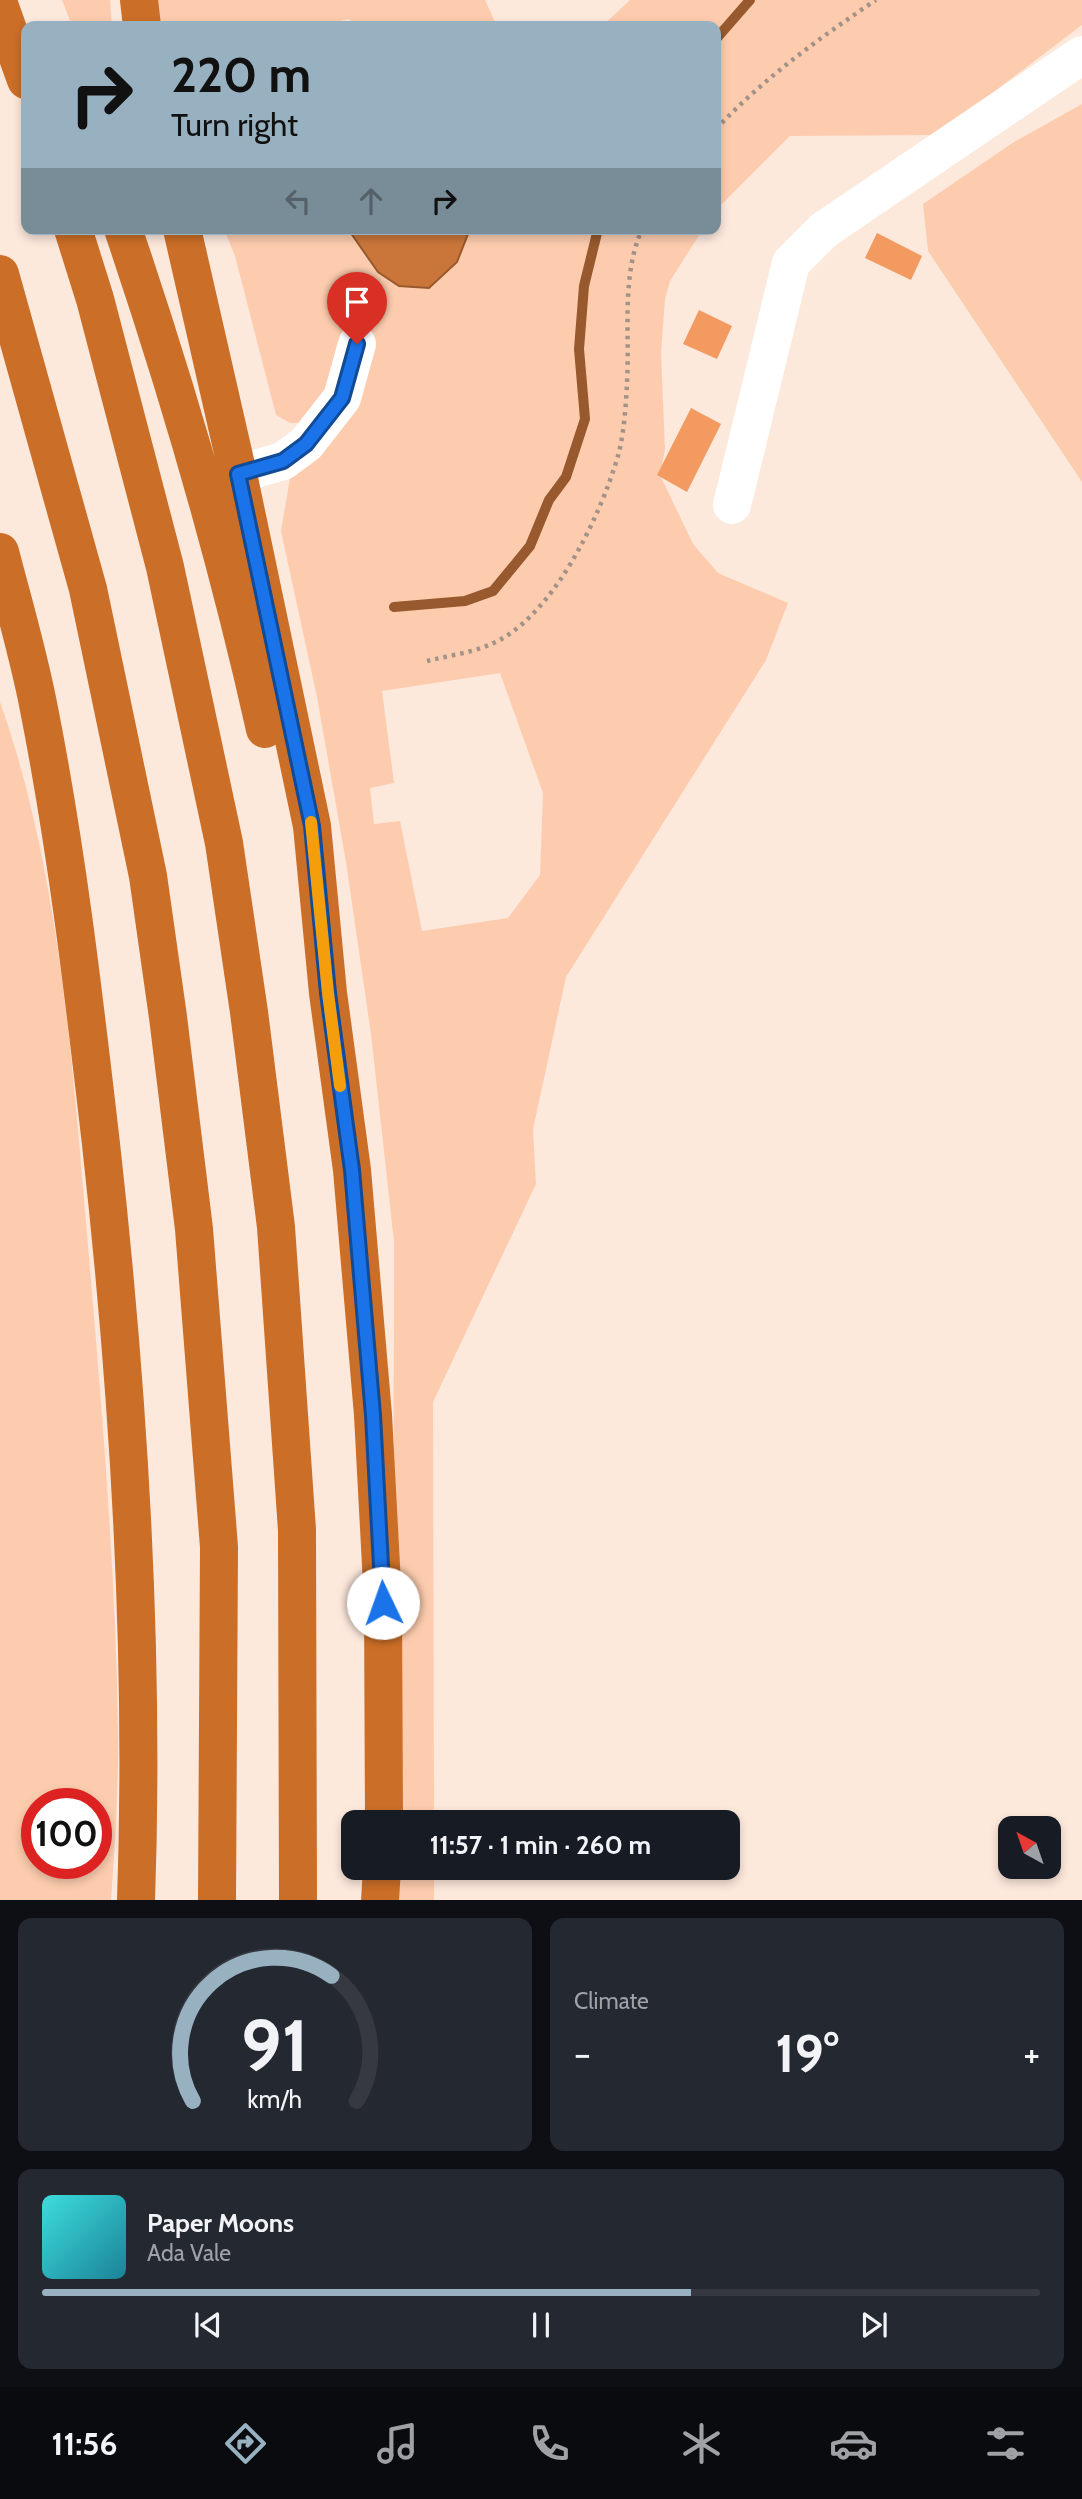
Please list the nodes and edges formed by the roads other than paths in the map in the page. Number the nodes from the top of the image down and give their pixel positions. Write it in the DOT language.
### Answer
graph roads {
  1 [pos="15,0"];
  2 [pos="139,0"];
  3 [pos="0,7"];
  4 [pos="27,21"];
  5 [pos="141,21"];
  6 [pos="1082,55"];
  7 [pos="21,66"];
  8 [pos="76,235"];
  9 [pos="125,235"];
  10 [pos="183,235"];
  11 [pos="0,274"];
  12 [pos="357,344"];
  13 [pos="238,474"];
  14 [pos="732,505"];
  15 [pos="0,552"];
  16 [pos="0,647"];
  17 [pos="61,836"];
  18 [pos="328,993"];
  19 [pos="384,1810"];
  20 [pos="381,1880"];
  21 [pos="136,1900"];
  22 [pos="217,1900"];
  23 [pos="298,1900"];
  24 [pos="380,1900"];
  1 -- 4 [label="highway"];
  2 -- 5 [label="highway"];
  3 -- 7 [label="highway"];
  6 -- 14 [label="lane"];
  8 -- 23 [label="highway"];
  9 -- 18 [label="highway"];
  10 -- 13 [label="highway"];
  11 -- 22 [label="highway"];
  12 -- 13 [label="lane"];
  13 -- 18 [label="highway"];
  15 -- 17 [label="highway"];
  16 -- 17 [label="highway"];
  17 -- 21 [label="highway"];
  18 -- 19 [label="highway"];
  20 -- 24 [label="highway"];
}
